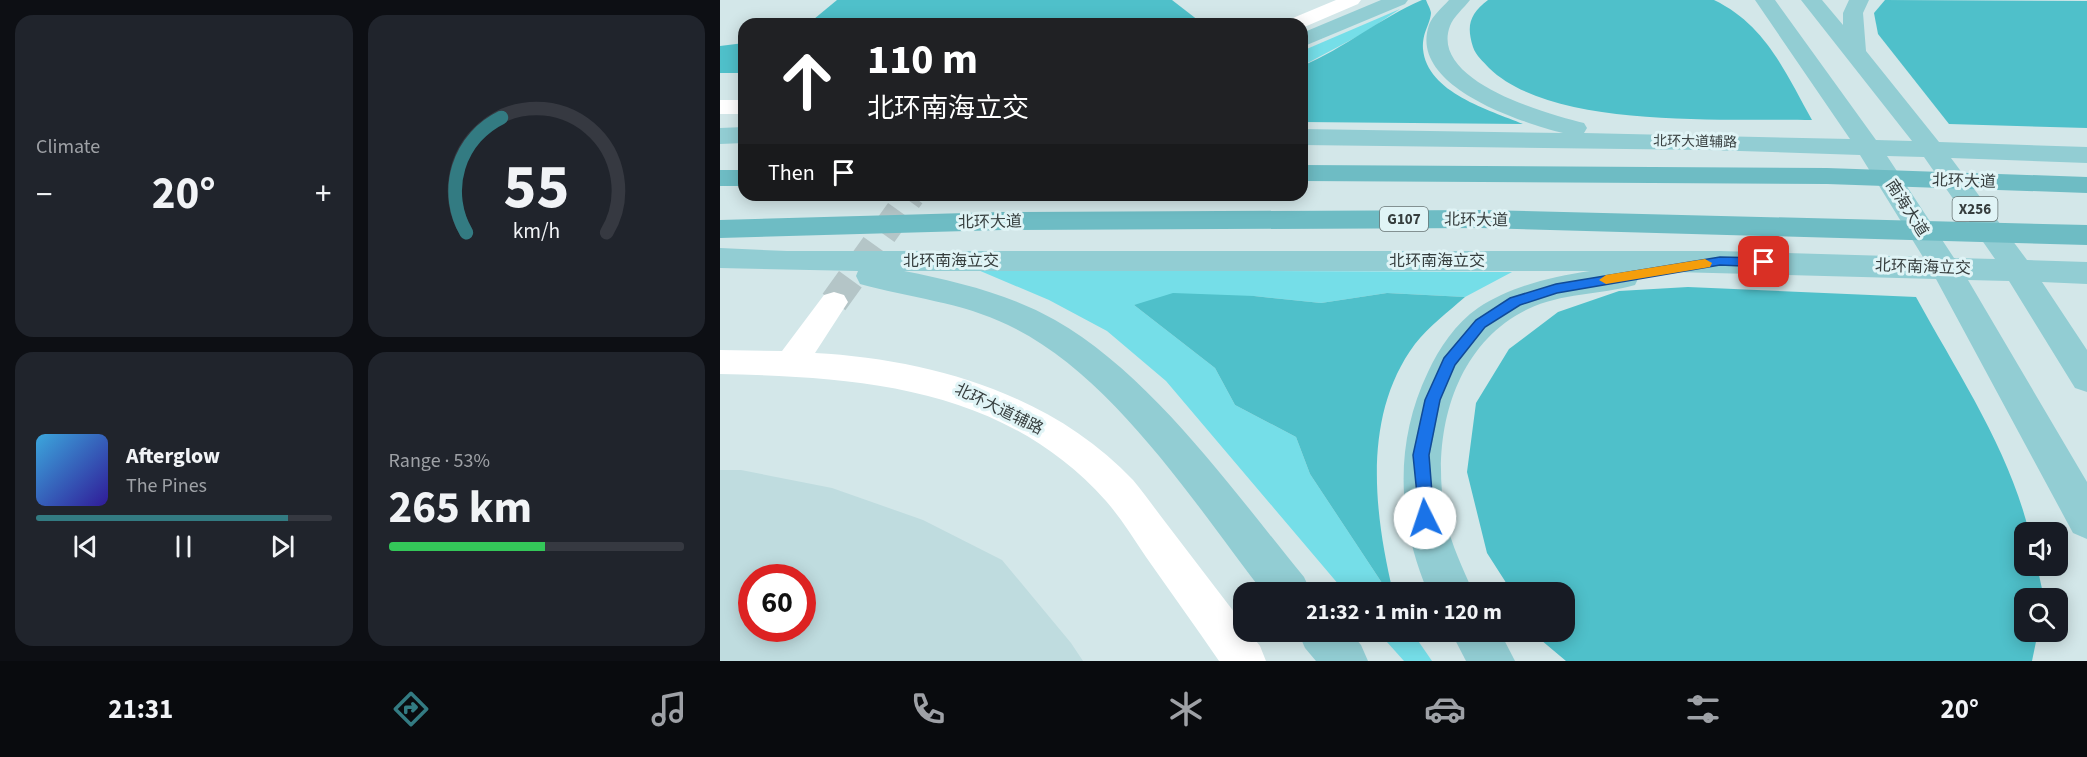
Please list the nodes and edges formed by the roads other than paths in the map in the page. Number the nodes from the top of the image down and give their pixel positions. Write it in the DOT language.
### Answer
graph roads {
  1 [pos="1352,0"];
  2 [pos="1398,0"];
  3 [pos="1460,0"];
  4 [pos="1743,0"];
  5 [pos="1765,0"];
  6 [pos="1811,0"];
  7 [pos="1859,0"];
  8 [pos="1308,18"];
  9 [pos="1791,36"];
  10 [pos="1308,38"];
  11 [pos="1855,51"];
  12 [pos="720,107"];
  13 [pos="738,107"];
  14 [pos="738,135"];
  15 [pos="720,136"];
  16 [pos="1308,137"];
  17 [pos="1708,142"];
  18 [pos="2087,149"];
  19 [pos="2028,153"];
  20 [pos="2087,155"];
  21 [pos="1308,173"];
  22 [pos="720,178"];
  23 [pos="738,178"];
  24 [pos="2087,185"];
  25 [pos="720,230"];
  26 [pos="2087,235"];
  27 [pos="720,258"];
  28 [pos="787,261"];
  29 [pos="1720,261"];
  30 [pos="2087,273"];
  31 [pos="834,302"];
  32 [pos="720,362"];
  33 [pos="791,363"];
  34 [pos="2087,378"];
  35 [pos="2087,520"];
  36 [pos="1281,582"];
  37 [pos="1445,582"];
  38 [pos="1329,642"];
  39 [pos="1480,642"];
  40 [pos="1245,661"];
  41 [pos="1345,661"];
  42 [pos="1492,661"];
  1 -- 8 [label="street"];
  2 -- 10 [label="main road"];
  3 -- 17 [label="main road"];
  4 -- 9 [label="main road"];
  5 -- 9 [label="main road, 南海大道"];
  6 -- 11 [label="main road, X256"];
  7 -- 11 [label="main road"];
  9 -- 35 [label="main road, 南海大道"];
  11 -- 34 [label="main road, X256"];
  12 -- 13 [label="street"];
  14 -- 15 [label="main road"];
  16 -- 17 [label="main road, 北环大道辅路"];
  17 -- 19 [label="main road, 北环大道辅路"];
  18 -- 19 [label="main road"];
  19 -- 20 [label="main road, 北环大道辅路"];
  21 -- 24 [label="highway, 北环大道"];
  22 -- 23 [label="highway"];
  25 -- 26 [label="highway, 北环大道 / G107"];
  27 -- 28 [label="main road"];
  28 -- 29 [label="main road, 北环南海立交"];
  28 -- 36 [label="main road"];
  29 -- 30 [label="main road, 北环南海立交"];
  29 -- 37 [label="main road"];
  31 -- 33 [label="street"];
  32 -- 33 [label="street, 北环大道辅路"];
  33 -- 40 [label="street, 北环大道辅路"];
  38 -- 41 [label="main road"];
  39 -- 42 [label="main road"];
}
